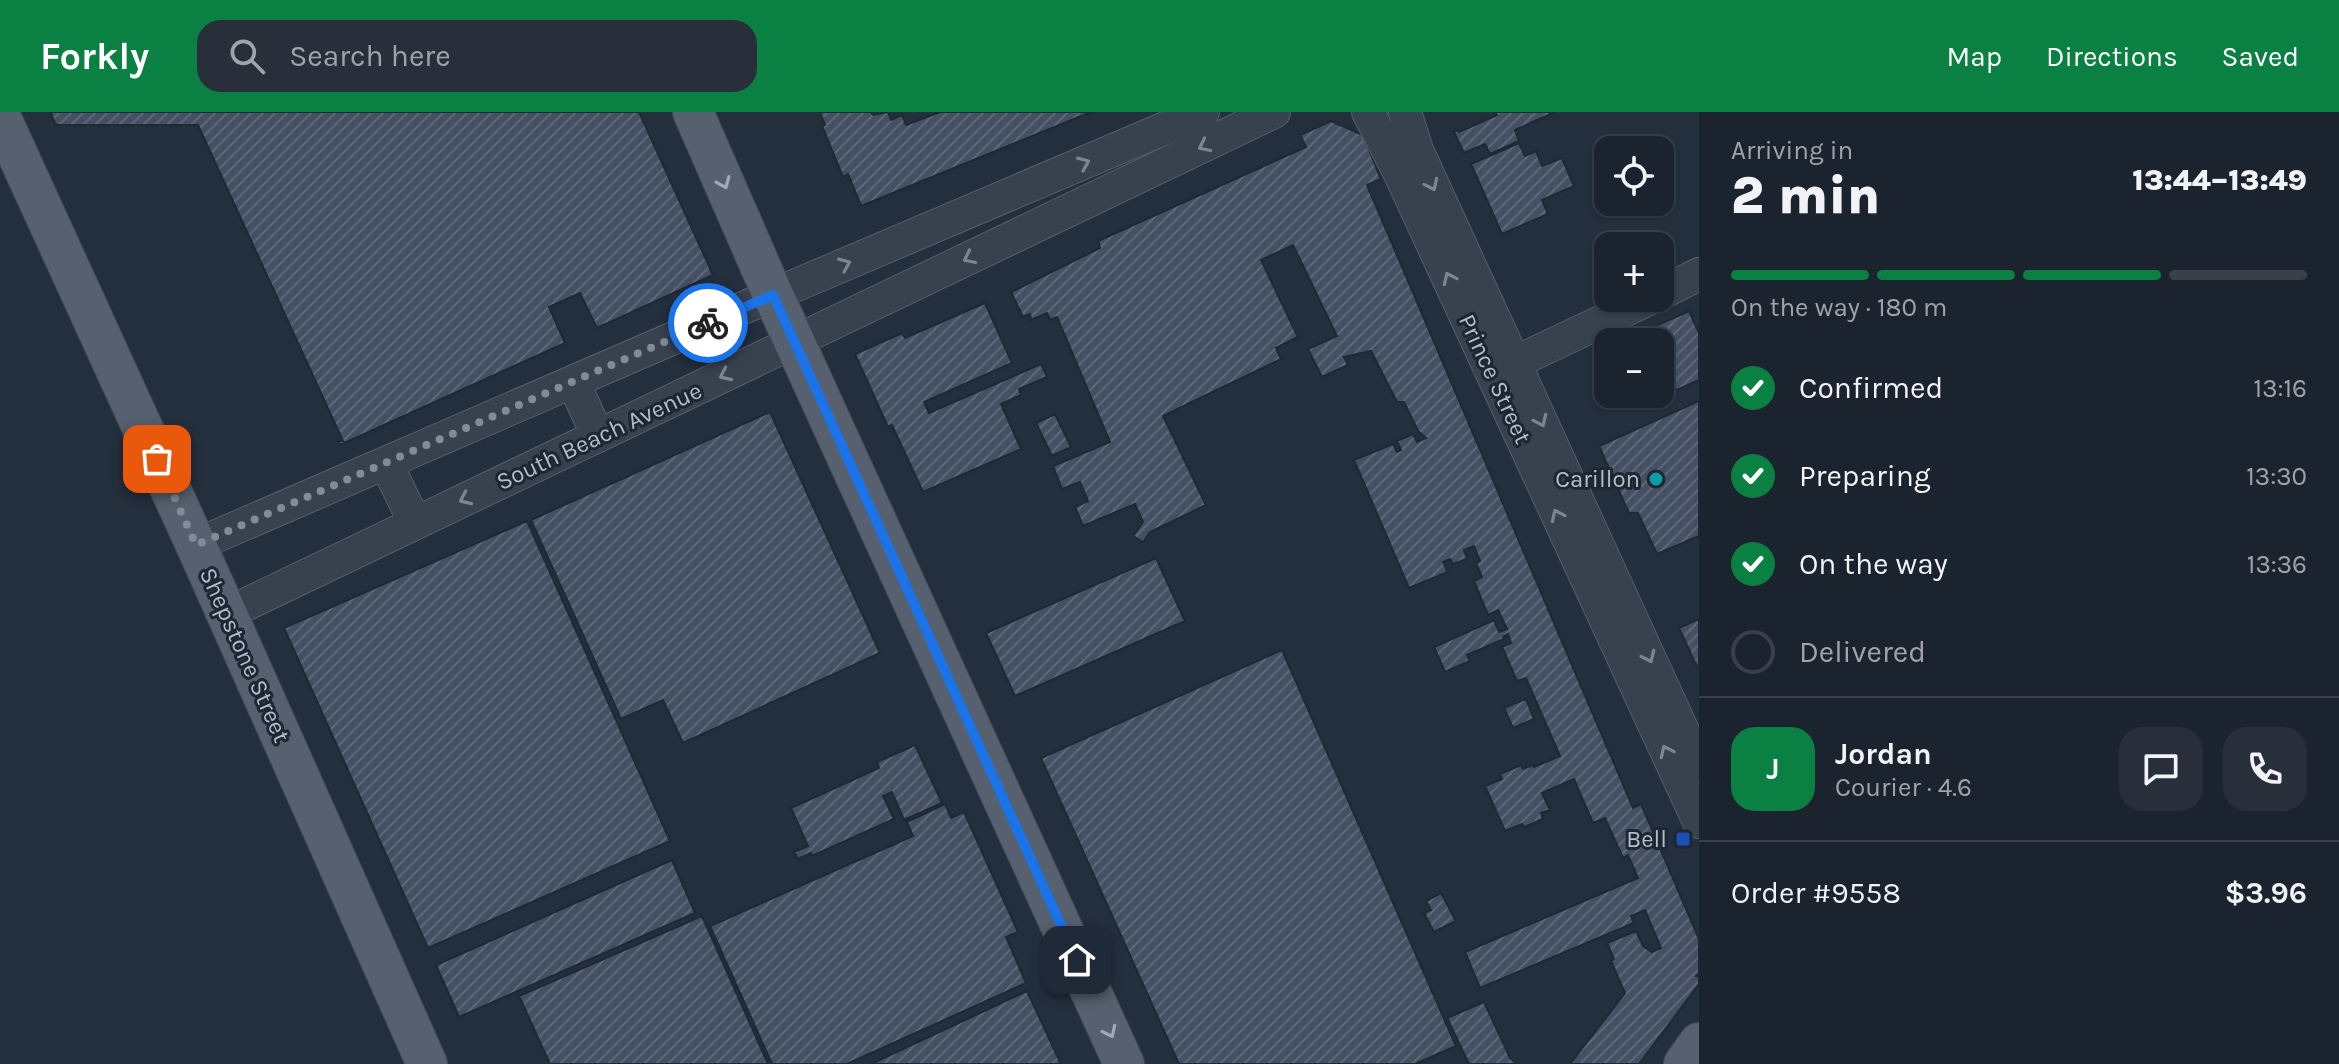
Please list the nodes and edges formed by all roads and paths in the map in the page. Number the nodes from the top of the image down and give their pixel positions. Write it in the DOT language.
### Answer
graph roads {
  1 [pos="693,112"];
  2 [pos="1203,112"];
  3 [pos="1274,112"];
  4 [pos="1368,112"];
  5 [pos="1405,112"];
  6 [pos="0,116"];
  7 [pos="1699,274"];
  8 [pos="1674,287"];
  9 [pos="773,295"];
  10 [pos="1621,312"];
  11 [pos="795,341"];
  12 [pos="1514,363"];
  13 [pos="573,382"];
  14 [pos="598,436"];
  15 [pos="386,463"];
  16 [pos="415,523"];
  17 [pos="196,545"];
  18 [pos="226,614"];
  19 [pos="1699,766"];
  20 [pos="1699,822"];
  21 [pos="1699,1043"];
  22 [pos="427,1064"];
  23 [pos="1124,1064"];
  24 [pos="1684,1064"];
  1 -- 9 [label="main road, one-way"];
  9 -- 2 [label="street, one-way"];
  3 -- 11 [label="street, South Beach Avenue, one-way"];
  20 -- 4 [label="street, Prince Street, one-way"];
  5 -- 12 [label="street, Prince Street, one-way"];
  6 -- 17 [label="main road, Shepstone Street"];
  7 -- 8 [label="street"];
  9 -- 11 [label="main road"];
  9 -- 13 [label="street"];
  10 -- 12 [label="street"];
  11 -- 14 [label="street, South Beach Avenue, one-way"];
  11 -- 23 [label="main road, one-way"];
  12 -- 19 [label="street, Prince Street, one-way"];
  13 -- 14 [label="street"];
  13 -- 15 [label="street"];
  14 -- 16 [label="street, South Beach Avenue, one-way"];
  15 -- 16 [label="street"];
  15 -- 17 [label="street"];
  16 -- 18 [label="street, South Beach Avenue"];
  17 -- 18 [label="main road, Shepstone Street"];
  18 -- 22 [label="main road, Shepstone Street"];
  21 -- 24 [label="main road"];
}
